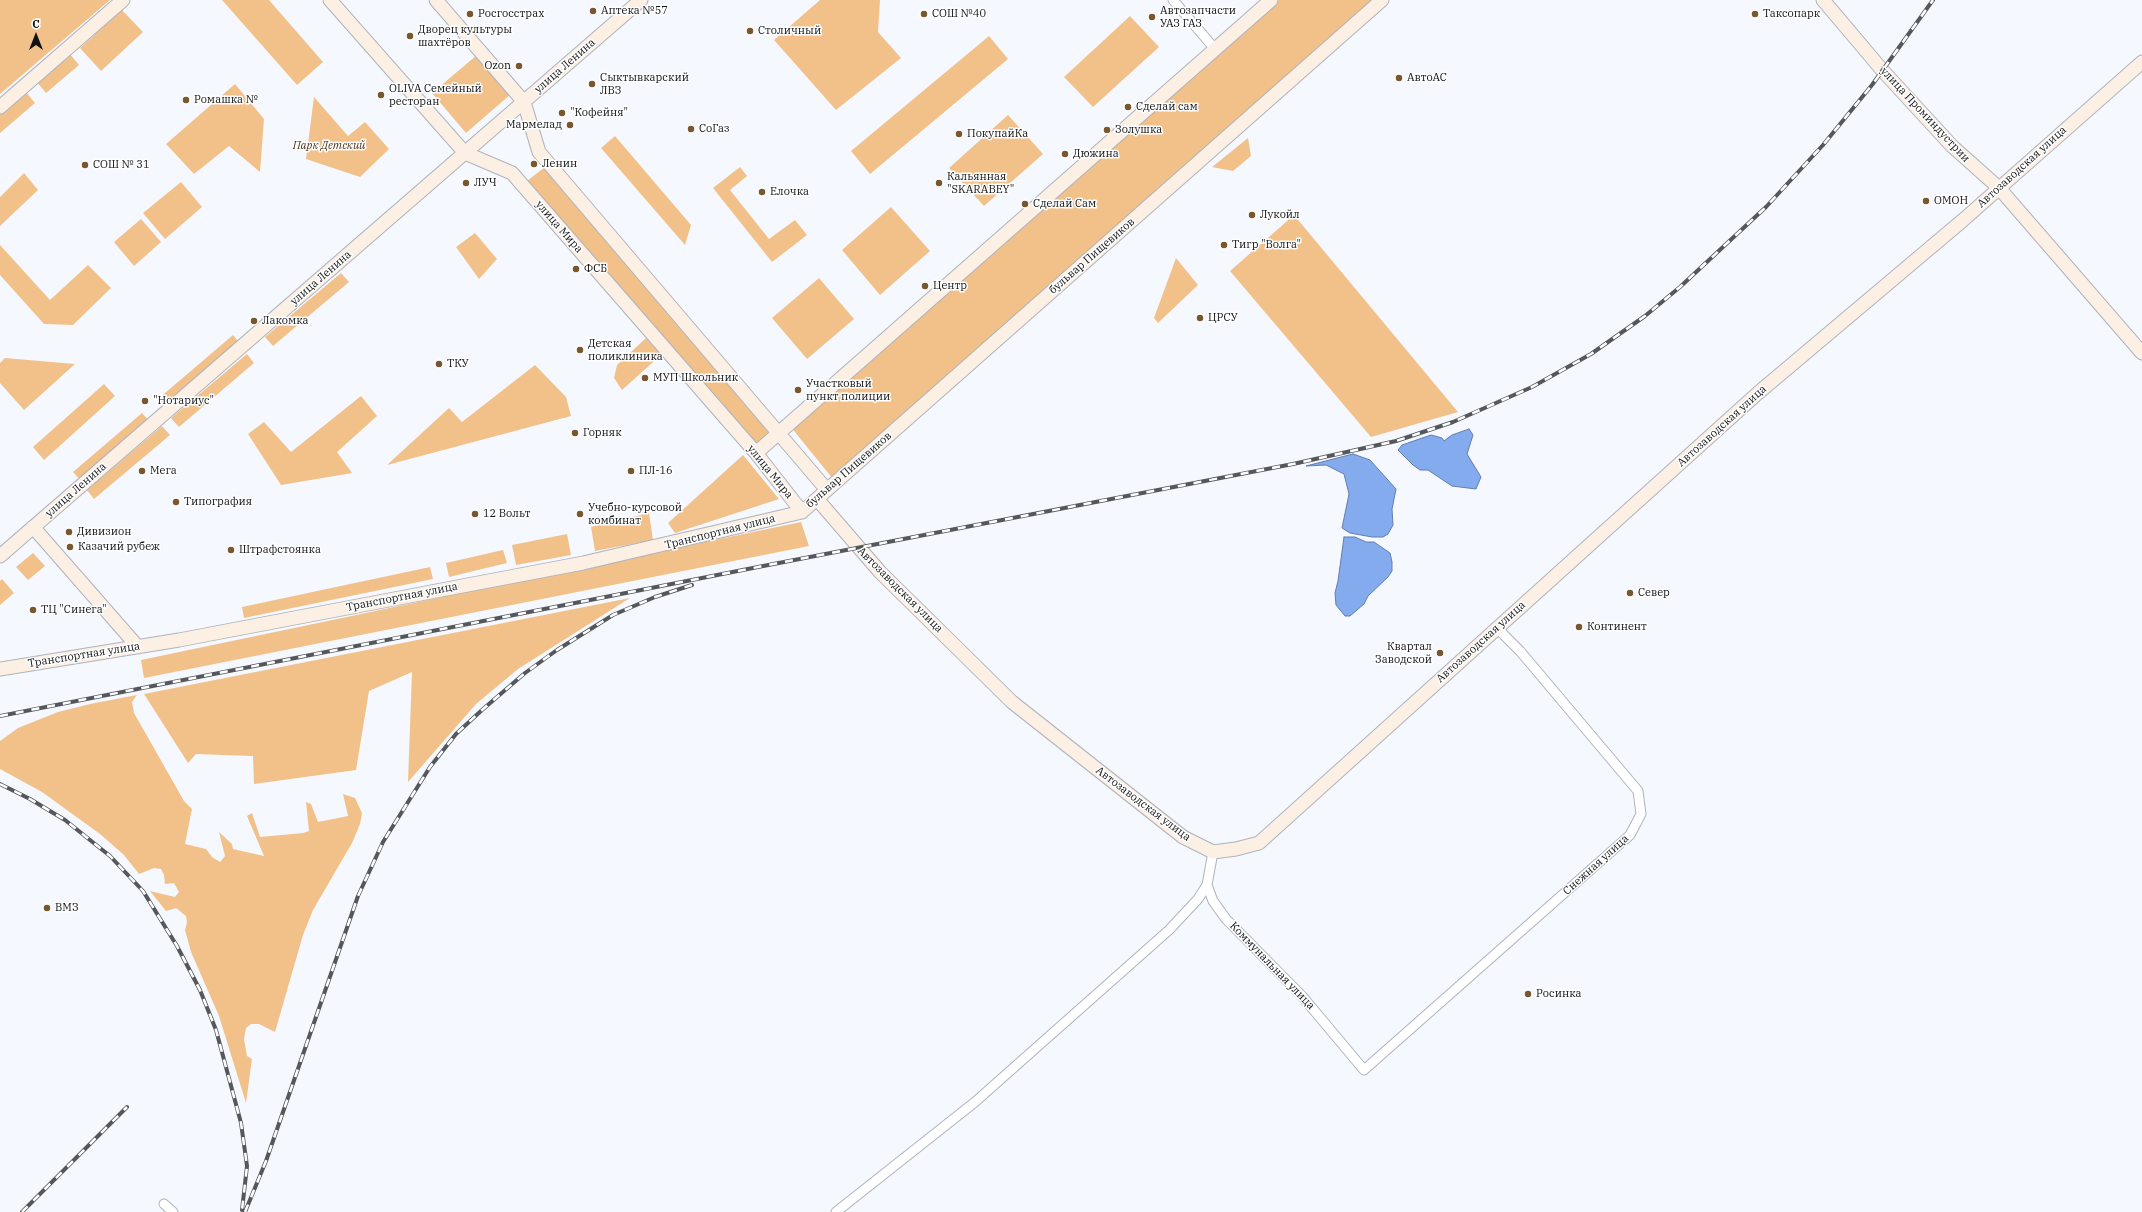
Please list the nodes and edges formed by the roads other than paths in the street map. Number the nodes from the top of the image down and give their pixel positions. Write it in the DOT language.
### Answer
graph roads {
  1 [pos="123,0"];
  2 [pos="330,0"];
  3 [pos="436,0"];
  4 [pos="641,0"];
  5 [pos="1173,0"];
  6 [pos="1271,0"];
  7 [pos="1382,0"];
  8 [pos="1823,0"];
  9 [pos="1215,49"];
  10 [pos="2142,62"];
  11 [pos="524,102"];
  12 [pos="0,107"];
  13 [pos="465,153"];
  14 [pos="1999,188"];
  15 [pos="2142,353"];
  16 [pos="779,432"];
  17 [pos="756,453"];
  18 [pos="827,490"];
  19 [pos="817,499"];
  20 [pos="802,512"];
  21 [pos="33,527"];
  22 [pos="0,556"];
  23 [pos="1496,627"];
  24 [pos="138,647"];
  25 [pos="0,669"];
  26 [pos="1213,852"];
  27 [pos="1207,885"];
  28 [pos="1364,1070"];
  29 [pos="164,1204"];
  30 [pos="173,1212"];
  31 [pos="836,1212"];
  1 -- 12 [label="main road"];
  2 -- 13 [label="main road, улица Мира"];
  3 -- 11 [label="main road"];
  4 -- 11 [label="main road, улица Ленина"];
  5 -- 9 [label="street"];
  6 -- 9 [label="main road"];
  7 -- 18 [label="main road, бульвар Пищевиков"];
  8 -- 14 [label="main road, улица Проминдустрии"];
  9 -- 16 [label="main road"];
  10 -- 14 [label="main road, Автозаводская улица"];
  11 -- 13 [label="main road, улица Ленина"];
  11 -- 16 [label="main road"];
  13 -- 17 [label="main road, улица Мира"];
  13 -- 21 [label="main road, улица Ленина"];
  14 -- 15 [label="main road, улица Проминдустрии"];
  14 -- 23 [label="main road, Автозаводская улица"];
  16 -- 17 [label="main road"];
  16 -- 18 [label="main road"];
  17 -- 20 [label="main road, улица Мира"];
  18 -- 19 [label="main road, бульвар Пищевиков"];
  19 -- 20 [label="main road, бульвар Пищевиков"];
  19 -- 26 [label="main road, Автозаводская улица"];
  20 -- 24 [label="main road, Транспортная улица"];
  21 -- 22 [label="main road, улица Ленина"];
  21 -- 24 [label="main road"];
  23 -- 26 [label="main road, Автозаводская улица"];
  23 -- 28 [label="street, Снежная улица"];
  24 -- 25 [label="main road, Транспортная улица"];
  26 -- 27 [label="street"];
  27 -- 28 [label="street, Коммунальная улица"];
  27 -- 31 [label="street"];
  29 -- 30 [label="street"];
}
